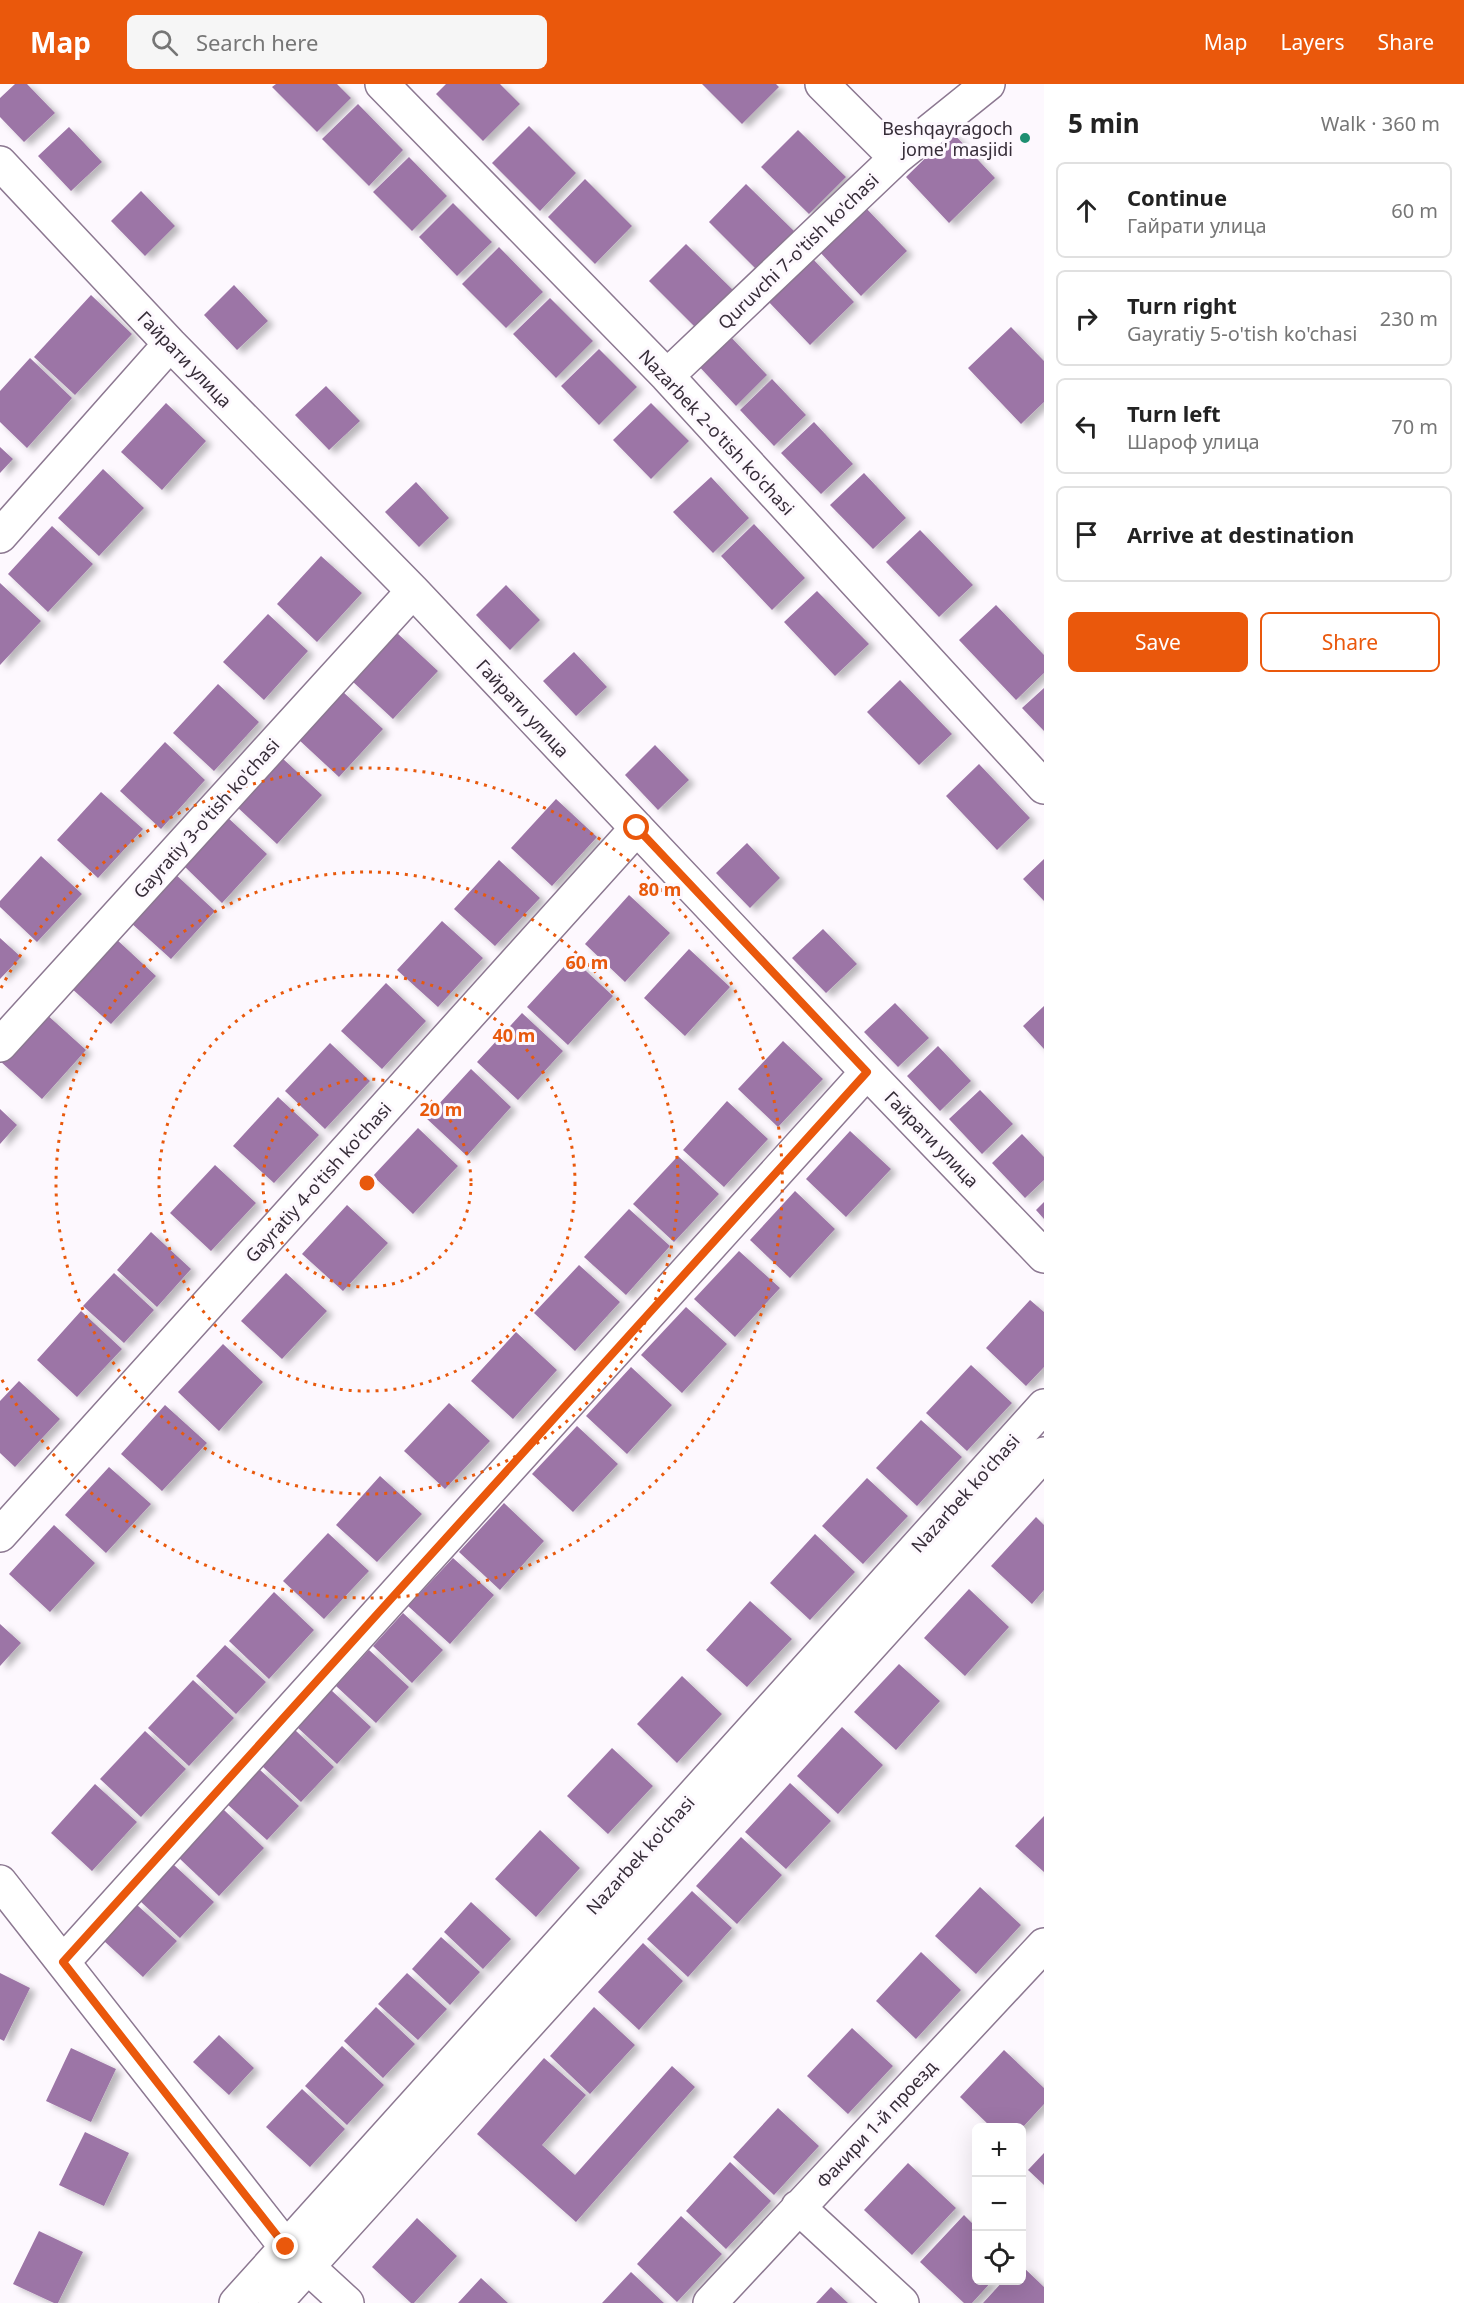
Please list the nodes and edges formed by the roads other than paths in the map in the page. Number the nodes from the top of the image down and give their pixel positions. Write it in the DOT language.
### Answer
graph roads {
  1 [pos="382,84"];
  2 [pos="822,84"];
  3 [pos="988,84"];
  4 [pos="896,158"];
  5 [pos="0,163"];
  6 [pos="170,344"];
  7 [pos="667,376"];
  8 [pos="0,536"];
  9 [pos="412,591"];
  10 [pos="1044,787"];
  11 [pos="637,828"];
  12 [pos="0,1045"];
  13 [pos="867,1072"];
  14 [pos="1044,1256"];
  15 [pos="1044,1406"];
  16 [pos="1044,1454"];
  17 [pos="0,1535"];
  18 [pos="1,1888"];
  19 [pos="1044,1945"];
  20 [pos="63,1962"];
  21 [pos="798,2207"];
  22 [pos="297,2257"];
  23 [pos="236,2303"];
  24 [pos="275,2303"];
  25 [pos="347,2303"];
  26 [pos="710,2303"];
  27 [pos="902,2303"];
  1 -- 7 [label="street, Nazarbek 2-o'tish ko'chasi"];
  2 -- 4 [label="street"];
  3 -- 4 [label="street, Quruvchi 7-o'tish ko'chasi"];
  4 -- 7 [label="street, Quruvchi 7-o'tish ko'chasi"];
  5 -- 6 [label="street, Гайрати улица"];
  6 -- 8 [label="street"];
  6 -- 9 [label="street, Гайрати улица"];
  7 -- 10 [label="street, Nazarbek 2-o'tish ko'chasi"];
  9 -- 11 [label="street, Гайрати улица"];
  9 -- 12 [label="street, Gayratiy 3-o'tish ko'chasi"];
  11 -- 13 [label="street, Гайрати улица"];
  11 -- 17 [label="street, Gayratiy 4-o'tish ko'chasi"];
  13 -- 14 [label="street, Гайрати улица"];
  13 -- 20 [label="street"];
  15 -- 22 [label="street, Nazarbek ko'chasi"];
  16 -- 22 [label="street, Nazarbek ko'chasi"];
  18 -- 20 [label="street"];
  19 -- 21 [label="street, Факири 1-й проезд"];
  20 -- 22 [label="street"];
  21 -- 26 [label="street, Факири 1-й проезд"];
  21 -- 27 [label="street"];
  22 -- 23 [label="street, Nazarbek ko'chasi"];
  22 -- 24 [label="street, Nazarbek ko'chasi"];
  22 -- 25 [label="street"];
}
